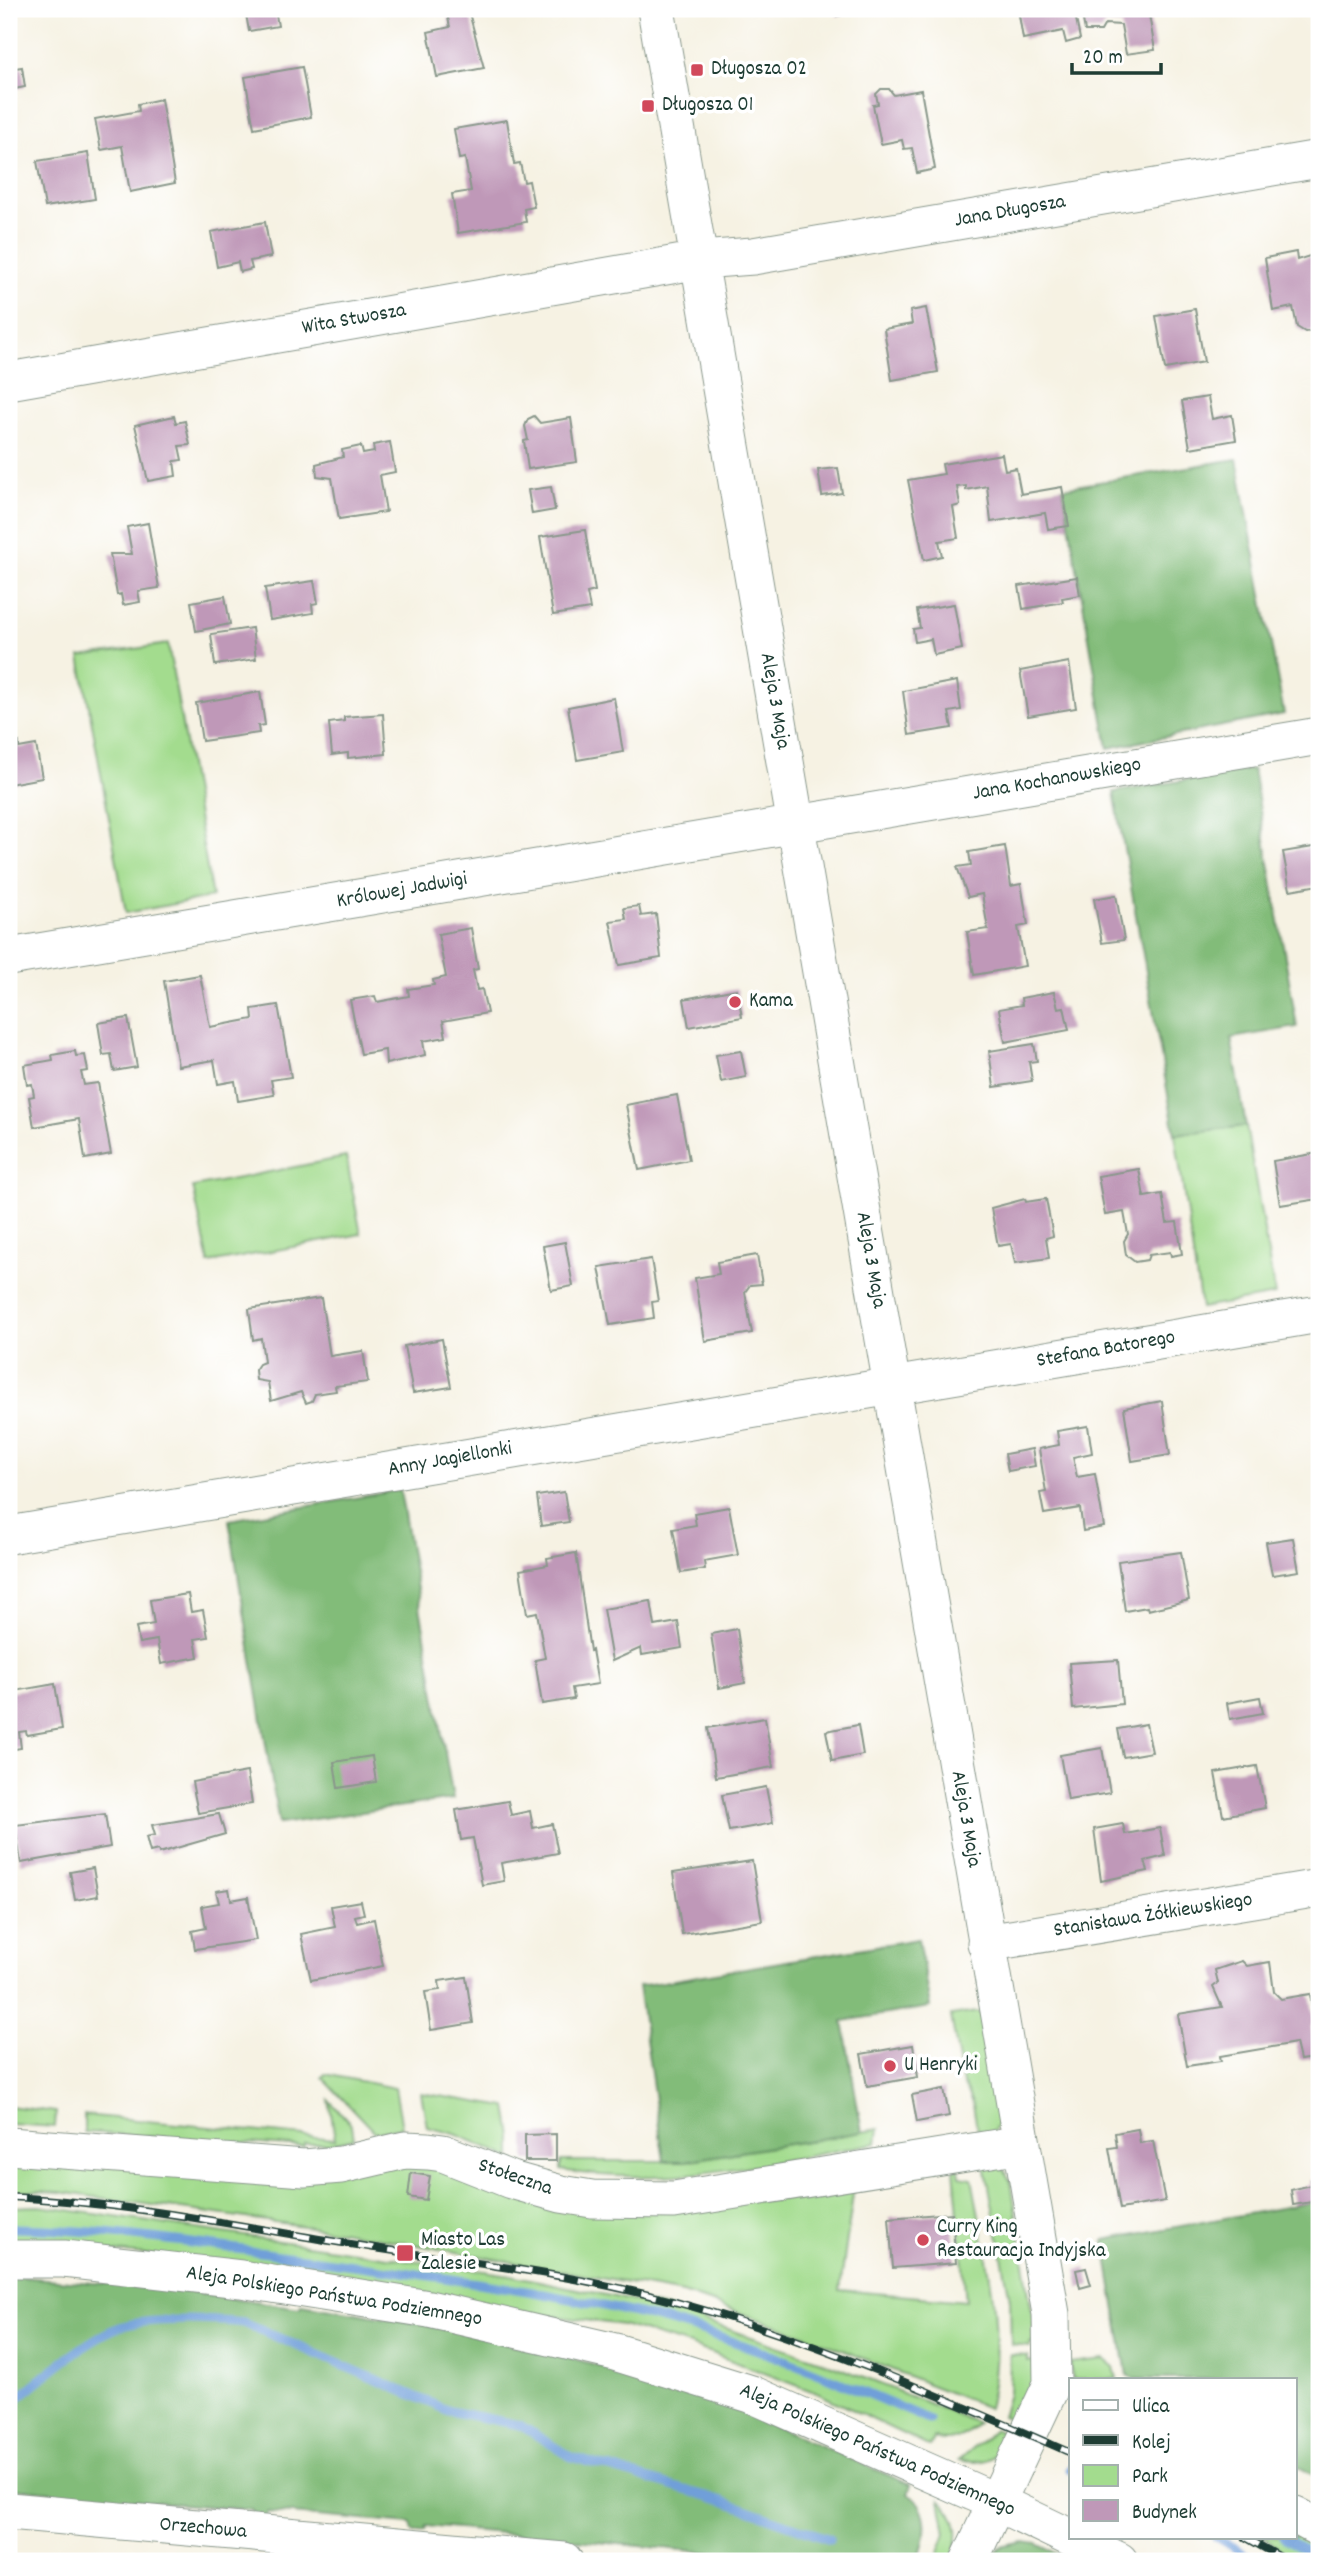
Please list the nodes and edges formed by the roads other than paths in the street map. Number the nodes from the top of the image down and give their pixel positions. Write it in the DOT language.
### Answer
graph roads {
  1 [pos="656,9"];
  2 [pos="1319,159"];
  3 [pos="700,260"];
  4 [pos="9,381"];
  5 [pos="1319,736"];
  6 [pos="795,825"];
  7 [pos="9,957"];
  8 [pos="1319,1314"];
  9 [pos="892,1386"];
  10 [pos="9,1535"];
  11 [pos="1319,1888"];
  12 [pos="986,1943"];
  13 [pos="1022,2144"];
  14 [pos="9,2146"];
  15 [pos="9,2259"];
  16 [pos="1061,2389"];
  17 [pos="996,2502"];
  18 [pos="9,2511"];
  19 [pos="1296,2516"];
  20 [pos="1319,2528"];
  21 [pos="1069,2537"];
  22 [pos="1071,2538"];
  23 [pos="564,2561"];
  24 [pos="969,2561"];
  25 [pos="1119,2561"];
  1 -- 3 [label="street, Aleja 3 Maja"];
  2 -- 3 [label="street, Jana Długosza"];
  3 -- 4 [label="street, Wita Stwosza"];
  3 -- 6 [label="street, Aleja 3 Maja"];
  5 -- 6 [label="street, Jana Kochanowskiego"];
  6 -- 7 [label="street, Królowej Jadwigi"];
  6 -- 9 [label="street, Aleja 3 Maja"];
  8 -- 9 [label="street, Stefana Batorego"];
  9 -- 10 [label="street, Anny Jagiellonki"];
  9 -- 12 [label="street, Aleja 3 Maja"];
  11 -- 12 [label="street, Stanisława Żółkiewskiego"];
  12 -- 13 [label="street, Aleja 3 Maja"];
  13 -- 14 [label="street, Stołeczna"];
  13 -- 16 [label="street, Aleja 3 Maja"];
  15 -- 17 [label="street, Aleja Polskiego Państwa Podziemnego"];
  16 -- 17 [label="street, Aleja 3 Maja"];
  17 -- 21 [label="street, Aleja Polskiego Państwa Podziemnego"];
  17 -- 24 [label="street, Aleja 3 Maja"];
  18 -- 23 [label="street, Orzechowa"];
  19 -- 20 [label="street"];
  22 -- 25 [label="street, Aleja Polskiego Państwa Podziemnego"];
}
